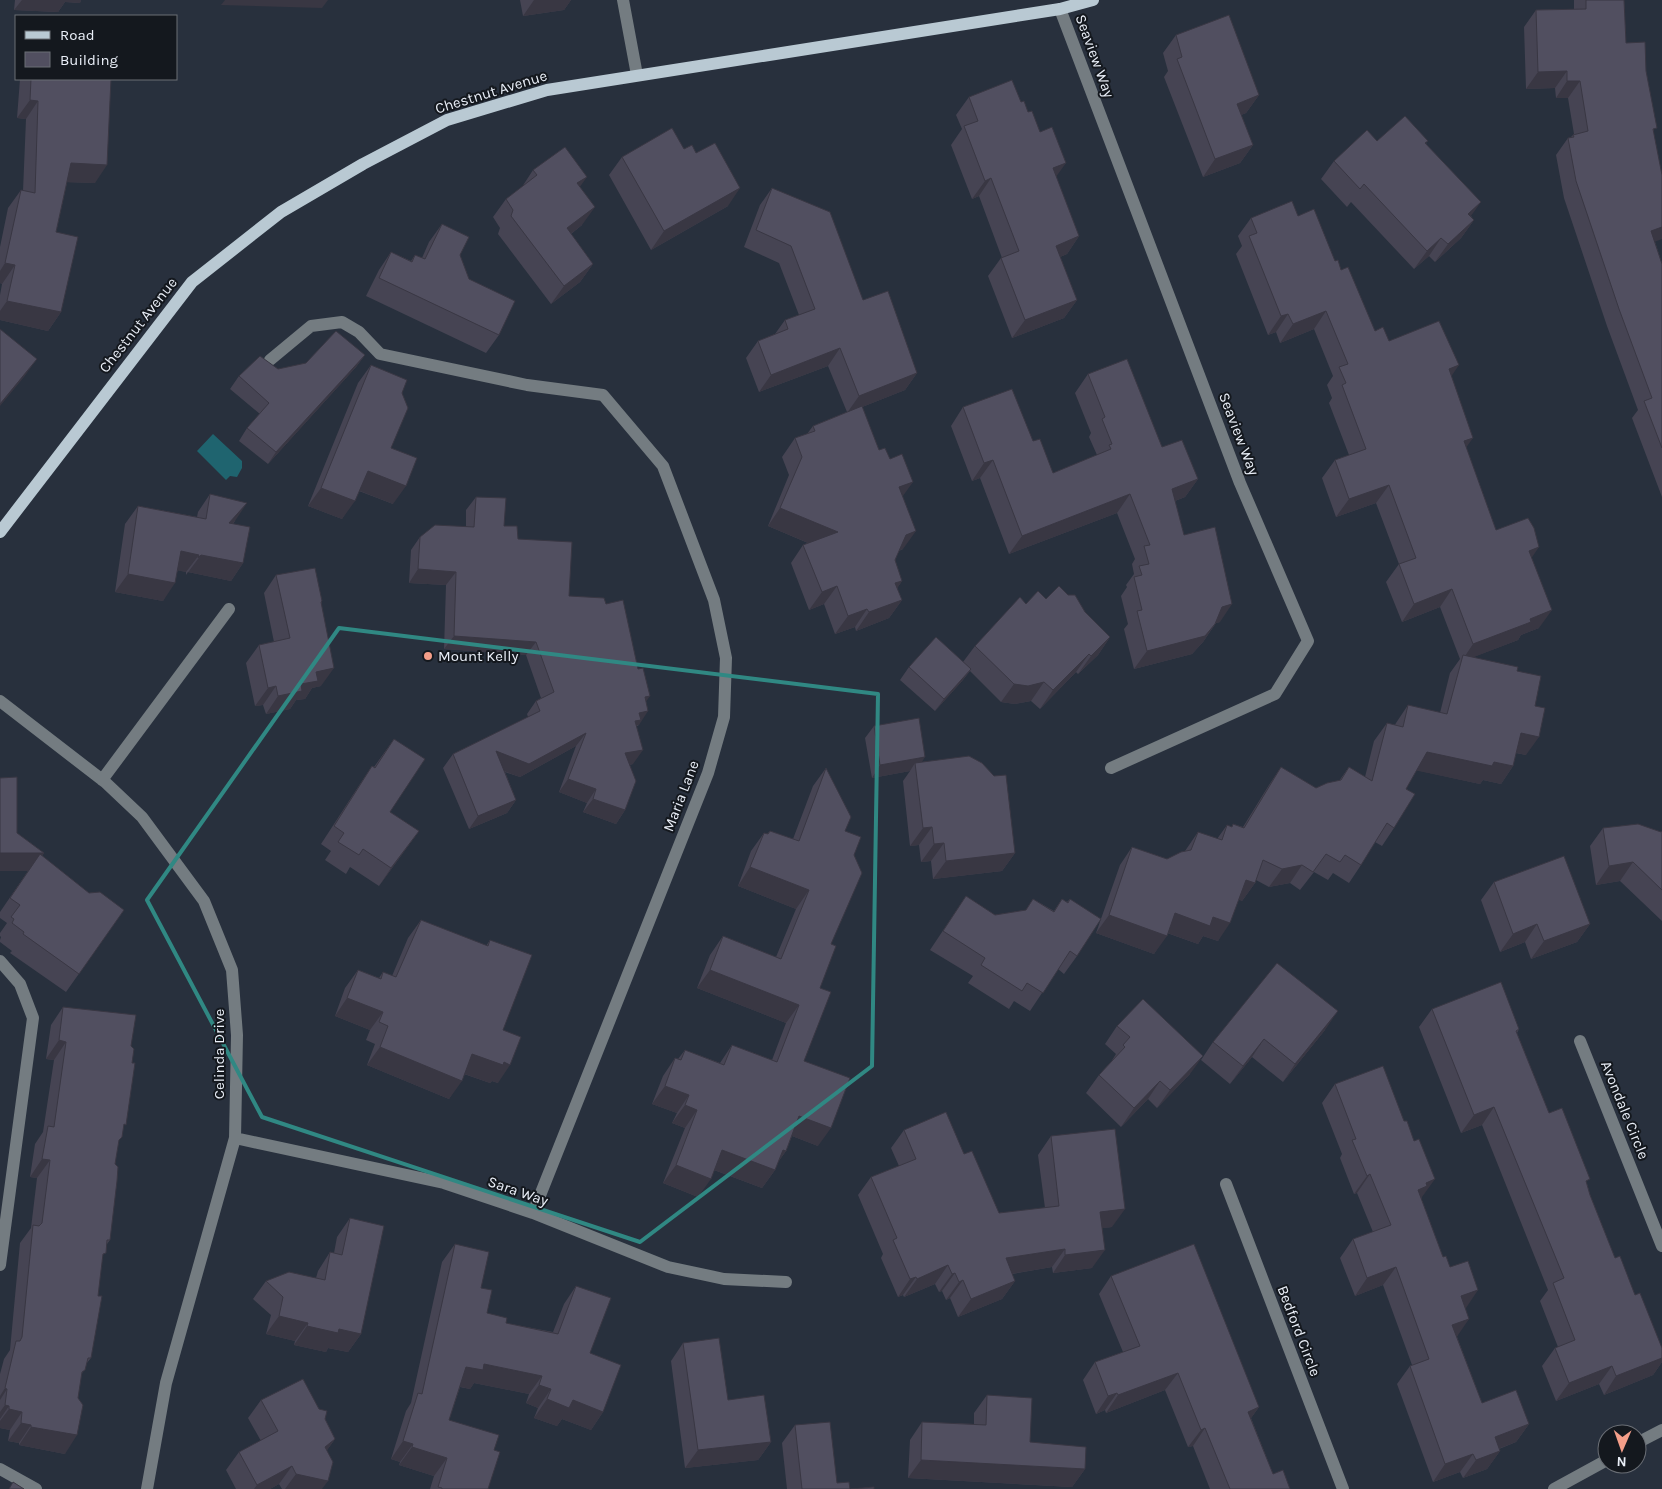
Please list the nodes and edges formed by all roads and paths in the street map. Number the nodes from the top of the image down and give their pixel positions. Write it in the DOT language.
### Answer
graph roads {
  1 [pos="622,0"];
  2 [pos="1093,0"];
  3 [pos="1060,9"];
  4 [pos="637,75"];
  5 [pos="270,360"];
  6 [pos="0,532"];
  7 [pos="229,609"];
  8 [pos="0,701"];
  9 [pos="1111,768"];
  10 [pos="102,780"];
  11 [pos="0,961"];
  12 [pos="1580,1041"];
  13 [pos="235,1138"];
  14 [pos="1226,1184"];
  15 [pos="534,1214"];
  16 [pos="1662,1246"];
  17 [pos="0,1265"];
  18 [pos="786,1282"];
  19 [pos="1662,1430"];
  20 [pos="1647,1438"];
  21 [pos="1597,1465"];
  22 [pos="0,1469"];
  23 [pos="36,1489"];
  24 [pos="147,1489"];
  25 [pos="1343,1489"];
  26 [pos="1554,1489"];
  1 -- 4 [label="street"];
  2 -- 3 [label="main road, Chestnut Avenue"];
  3 -- 4 [label="main road, Chestnut Avenue"];
  3 -- 9 [label="street, Seaview Way"];
  4 -- 6 [label="main road, Chestnut Avenue"];
  5 -- 15 [label="street, Maria Lane"];
  7 -- 10 [label="street"];
  8 -- 10 [label="street, Celinda Drive"];
  10 -- 13 [label="street, Celinda Drive"];
  11 -- 17 [label="street"];
  12 -- 16 [label="street, Avondale Circle"];
  13 -- 15 [label="street, Sara Way"];
  13 -- 24 [label="street, Celinda Drive"];
  14 -- 25 [label="street, Bedford Circle"];
  15 -- 18 [label="street, Sara Way"];
  19 -- 20 [label="street"];
  21 -- 26 [label="street"];
  22 -- 23 [label="street"];
}
